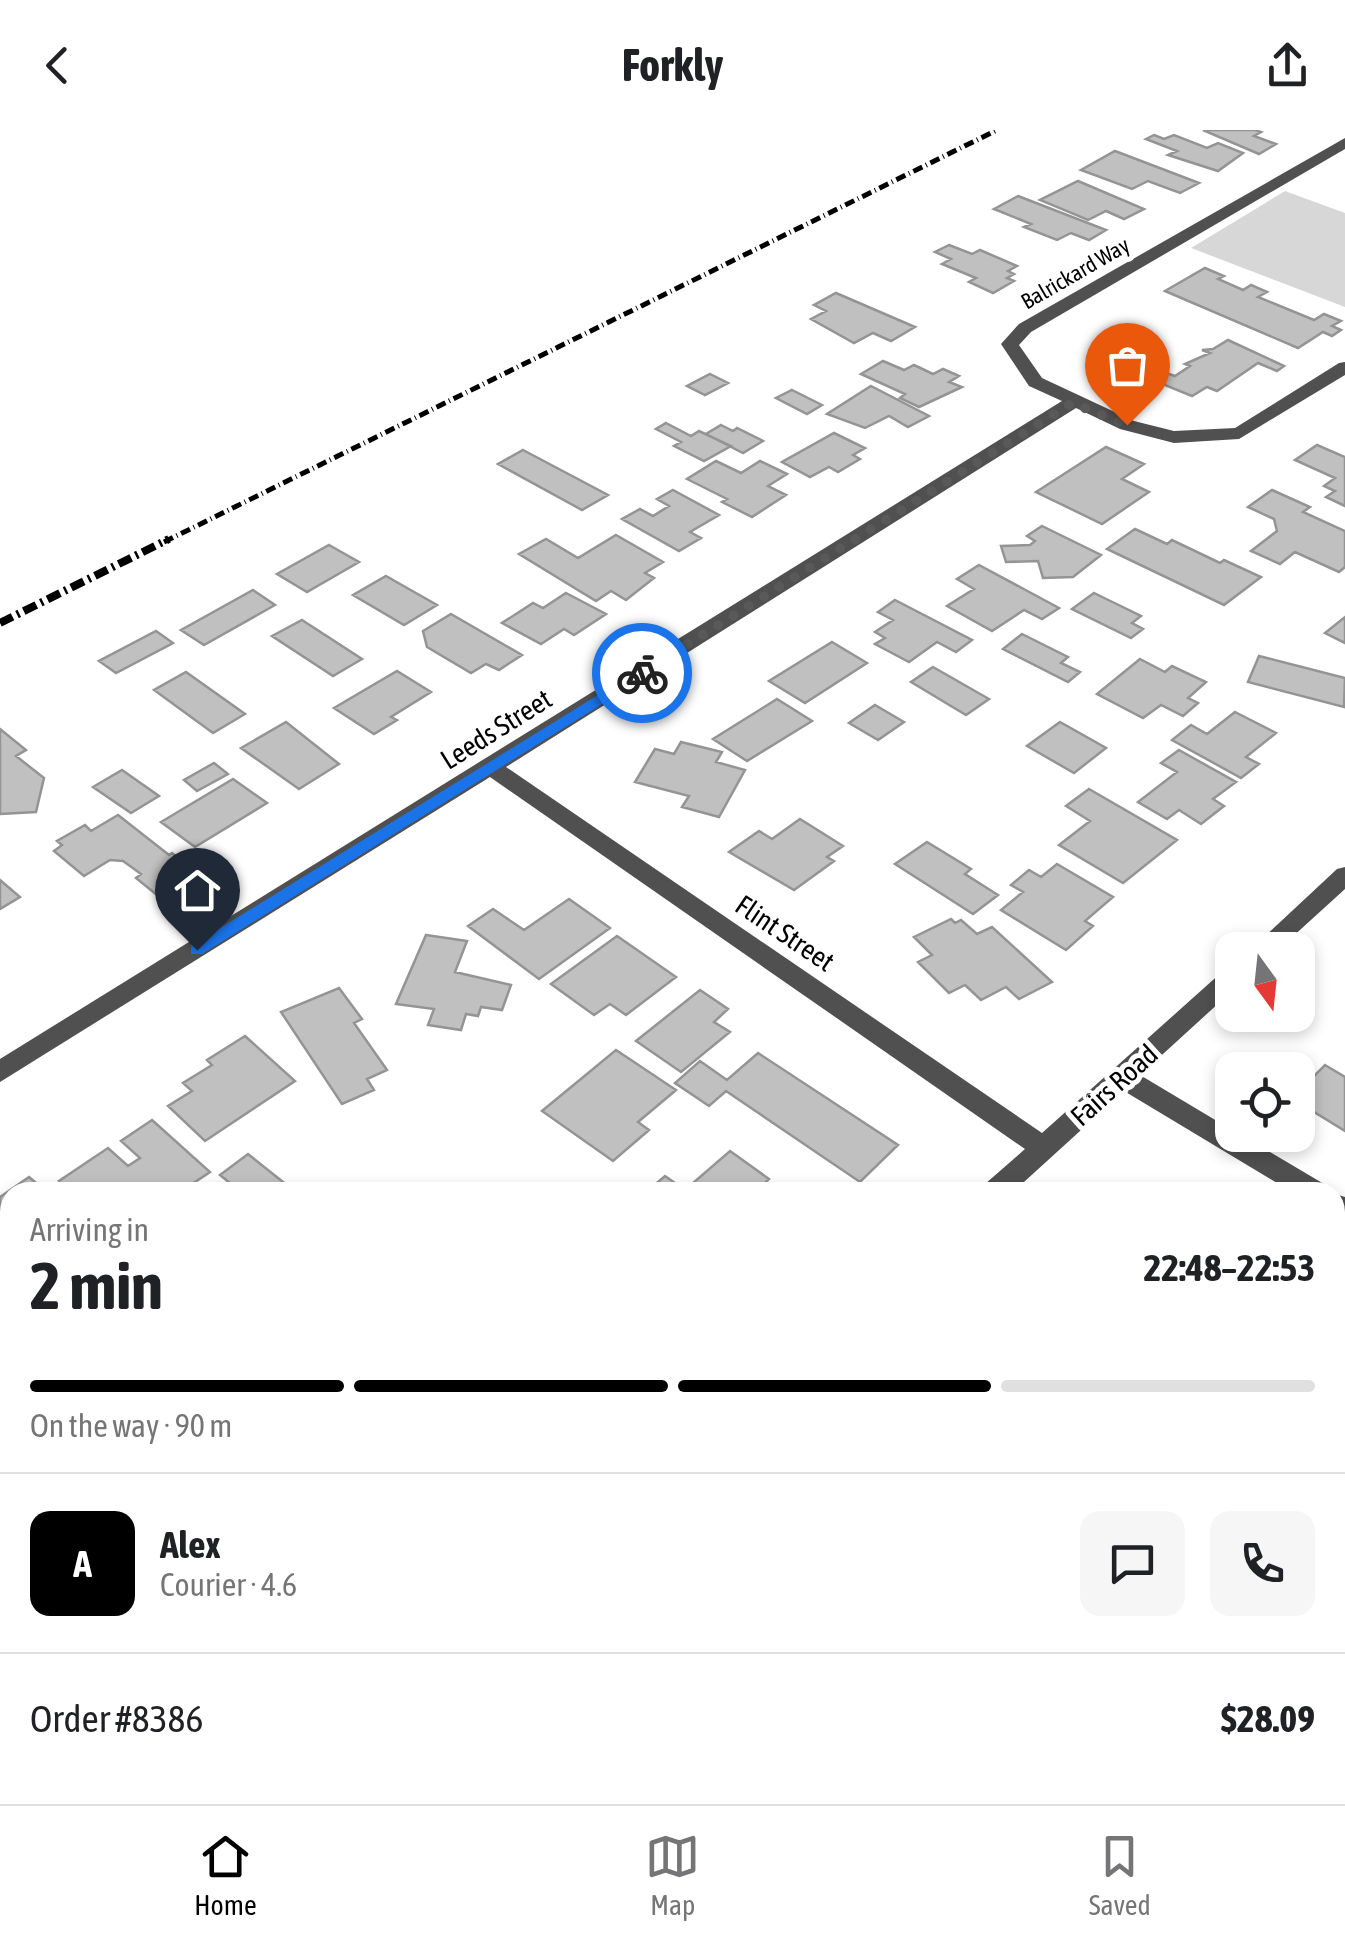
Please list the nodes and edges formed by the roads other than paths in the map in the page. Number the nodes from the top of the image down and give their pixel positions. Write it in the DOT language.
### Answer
graph roads {
  1 [pos="1345,143"];
  2 [pos="1345,367"];
  3 [pos="1072,403"];
  4 [pos="492,768"];
  5 [pos="1345,875"];
  6 [pos="1282,932"];
  7 [pos="1215,992"];
  8 [pos="0,1072"];
  9 [pos="1122,1077"];
  10 [pos="1044,1148"];
  11 [pos="1006,1182"];
  12 [pos="1297,1182"];
  1 -- 3 [label="street, Balrickard Way"];
  2 -- 3 [label="street, Balrickard Way"];
  3 -- 4 [label="street, Leeds Street"];
  4 -- 8 [label="street, Leeds Street"];
  4 -- 10 [label="street, Flint Street"];
  5 -- 6 [label="street"];
  7 -- 9 [label="street, Fairs Road"];
  9 -- 10 [label="street, Fairs Road"];
  9 -- 12 [label="street"];
  10 -- 11 [label="street, Fairs Road"];
}
